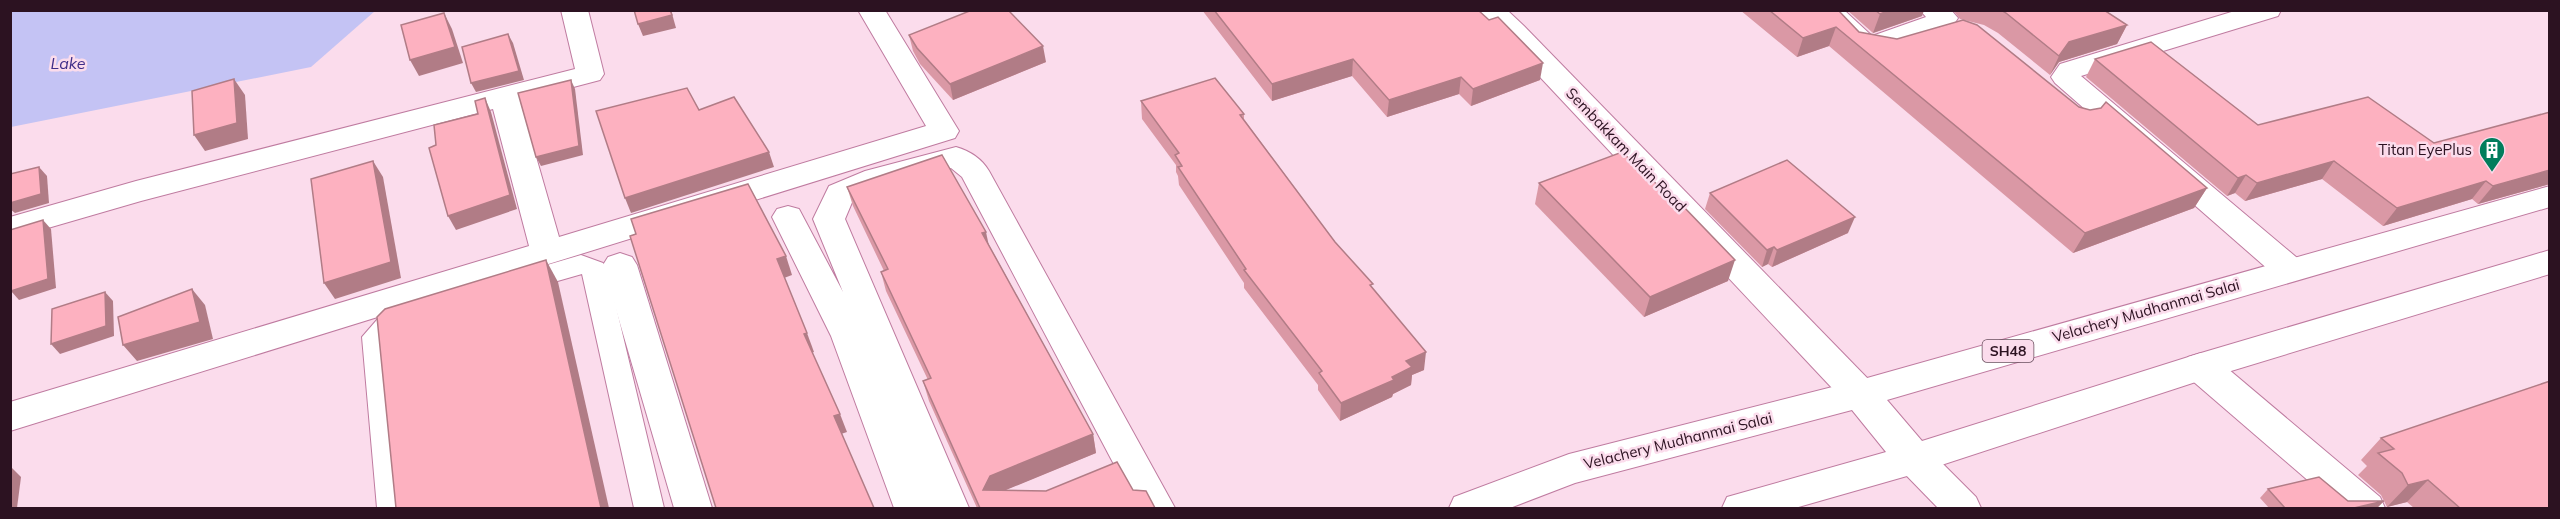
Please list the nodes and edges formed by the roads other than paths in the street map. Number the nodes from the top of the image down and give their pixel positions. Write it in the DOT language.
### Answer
graph roads {
  1 [pos="574,10"];
  2 [pos="871,10"];
  3 [pos="1490,10"];
  4 [pos="1828,10"];
  5 [pos="1933,10"];
  6 [pos="2268,10"];
  7 [pos="1974,32"];
  8 [pos="1889,48"];
  9 [pos="2038,83"];
  10 [pos="504,96"];
  11 [pos="2550,196"];
  12 [pos="788,217"];
  13 [pos="10,228"];
  14 [pos="547,253"];
  15 [pos="2550,262"];
  16 [pos="620,265"];
  17 [pos="2278,273"];
  18 [pos="2201,367"];
  19 [pos="1860,394"];
  20 [pos="10,417"];
  21 [pos="1914,459"];
  22 [pos="392,508"];
  23 [pos="649,508"];
  24 [pos="693,508"];
  25 [pos="913,508"];
  26 [pos="950,508"];
  27 [pos="1156,508"];
  28 [pos="1468,508"];
  29 [pos="1741,508"];
  30 [pos="1962,508"];
  31 [pos="2366,508"];
  1 -- 10 [label="street"];
  2 -- 14 [label="street"];
  3 -- 19 [label="street, Sembakkam Main Road"];
  4 -- 5 [label="street"];
  6 -- 17 [label="street"];
  7 -- 8 [label="street"];
  9 -- 17 [label="street"];
  10 -- 13 [label="street"];
  10 -- 14 [label="street"];
  11 -- 17 [label="street, Velachery Mudhanmai Salai / SH48"];
  12 -- 25 [label="street"];
  14 -- 20 [label="street"];
  15 -- 18 [label="street"];
  16 -- 24 [label="street"];
  17 -- 19 [label="street, Velachery Mudhanmai Salai / SH48"];
  18 -- 21 [label="street"];
  18 -- 31 [label="street"];
  19 -- 21 [label="street, Sembakkam Main Road"];
  19 -- 28 [label="street, Velachery Mudhanmai Salai / SH48"];
  21 -- 29 [label="street"];
  21 -- 30 [label="street, Sembakkam Main Road"];
  22 -- 23 [label="lane"];
  26 -- 27 [label="street"];
}
